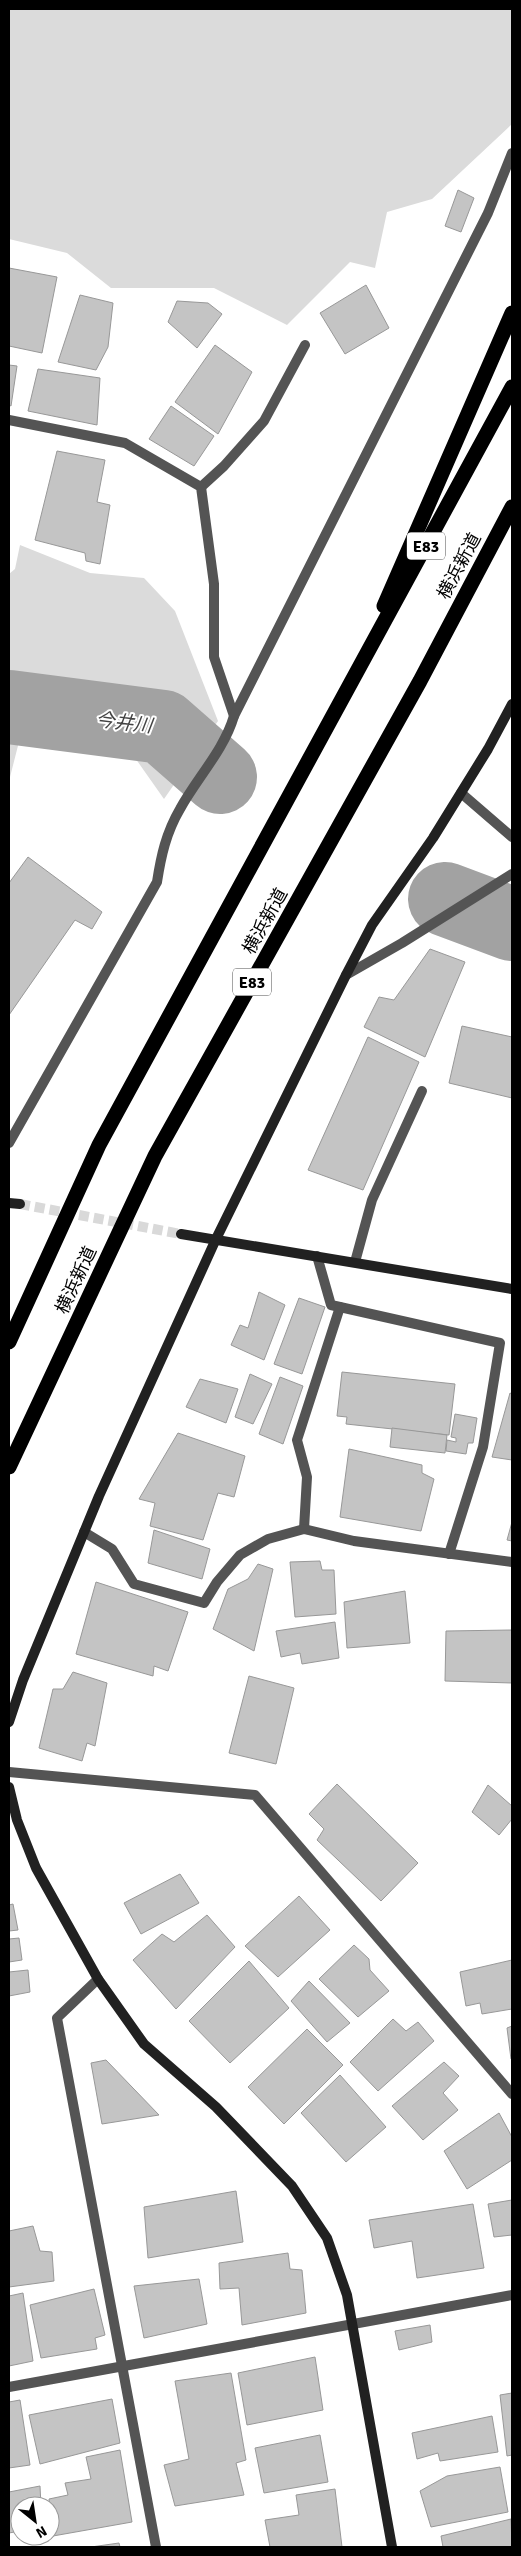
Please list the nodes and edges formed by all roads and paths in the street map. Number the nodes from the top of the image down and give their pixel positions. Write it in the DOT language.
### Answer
graph roads {
  1 [pos="512,153"];
  2 [pos="512,313"];
  3 [pos="305,345"];
  4 [pos="512,386"];
  5 [pos="9,420"];
  6 [pos="201,487"];
  7 [pos="512,507"];
  8 [pos="512,704"];
  9 [pos="340,706"];
  10 [pos="234,716"];
  11 [pos="461,792"];
  12 [pos="512,837"];
  13 [pos="510,876"];
  14 [pos="346,975"];
  15 [pos="422,1091"];
  16 [pos="9,1143"];
  17 [pos="9,1203"];
  18 [pos="20,1204"];
  19 [pos="181,1234"];
  20 [pos="216,1239"];
  21 [pos="317,1256"];
  22 [pos="355,1262"];
  23 [pos="512,1289"];
  24 [pos="340,1307"];
  25 [pos="9,1342"];
  26 [pos="9,1466"];
  27 [pos="304,1529"];
  28 [pos="84,1532"];
  29 [pos="449,1554"];
  30 [pos="512,1562"];
  31 [pos="9,1722"];
  32 [pos="9,1772"];
  33 [pos="9,1787"];
  34 [pos="98,1979"];
  35 [pos="512,2094"];
  36 [pos="512,2295"];
  37 [pos="352,2324"];
  38 [pos="124,2366"];
  39 [pos="9,2387"];
  40 [pos="156,2547"];
  41 [pos="392,2547"];
  1 -- 10 [label="street"];
  2 -- 9 [label="highway"];
  3 -- 6 [label="street"];
  4 -- 9 [label="highway, 横浜新道 / E83"];
  5 -- 6 [label="street"];
  6 -- 10 [label="street"];
  7 -- 26 [label="highway, 横浜新道 / E83"];
  8 -- 11 [label="street"];
  9 -- 25 [label="highway, 横浜新道 / E83"];
  10 -- 16 [label="street"];
  11 -- 12 [label="street"];
  11 -- 14 [label="street"];
  13 -- 14 [label="street"];
  14 -- 20 [label="street"];
  15 -- 22 [label="street"];
  17 -- 18 [label="street"];
  19 -- 20 [label="street"];
  20 -- 21 [label="street"];
  20 -- 28 [label="street"];
  21 -- 22 [label="street"];
  21 -- 24 [label="street"];
  22 -- 23 [label="street"];
  24 -- 27 [label="street"];
  24 -- 29 [label="street"];
  27 -- 28 [label="street"];
  27 -- 29 [label="street"];
  28 -- 31 [label="street"];
  29 -- 30 [label="street"];
  32 -- 35 [label="street"];
  33 -- 34 [label="street"];
  34 -- 37 [label="street"];
  34 -- 38 [label="street"];
  36 -- 37 [label="street"];
  37 -- 38 [label="street"];
  37 -- 41 [label="street"];
  38 -- 39 [label="street"];
  38 -- 40 [label="street"];
}
